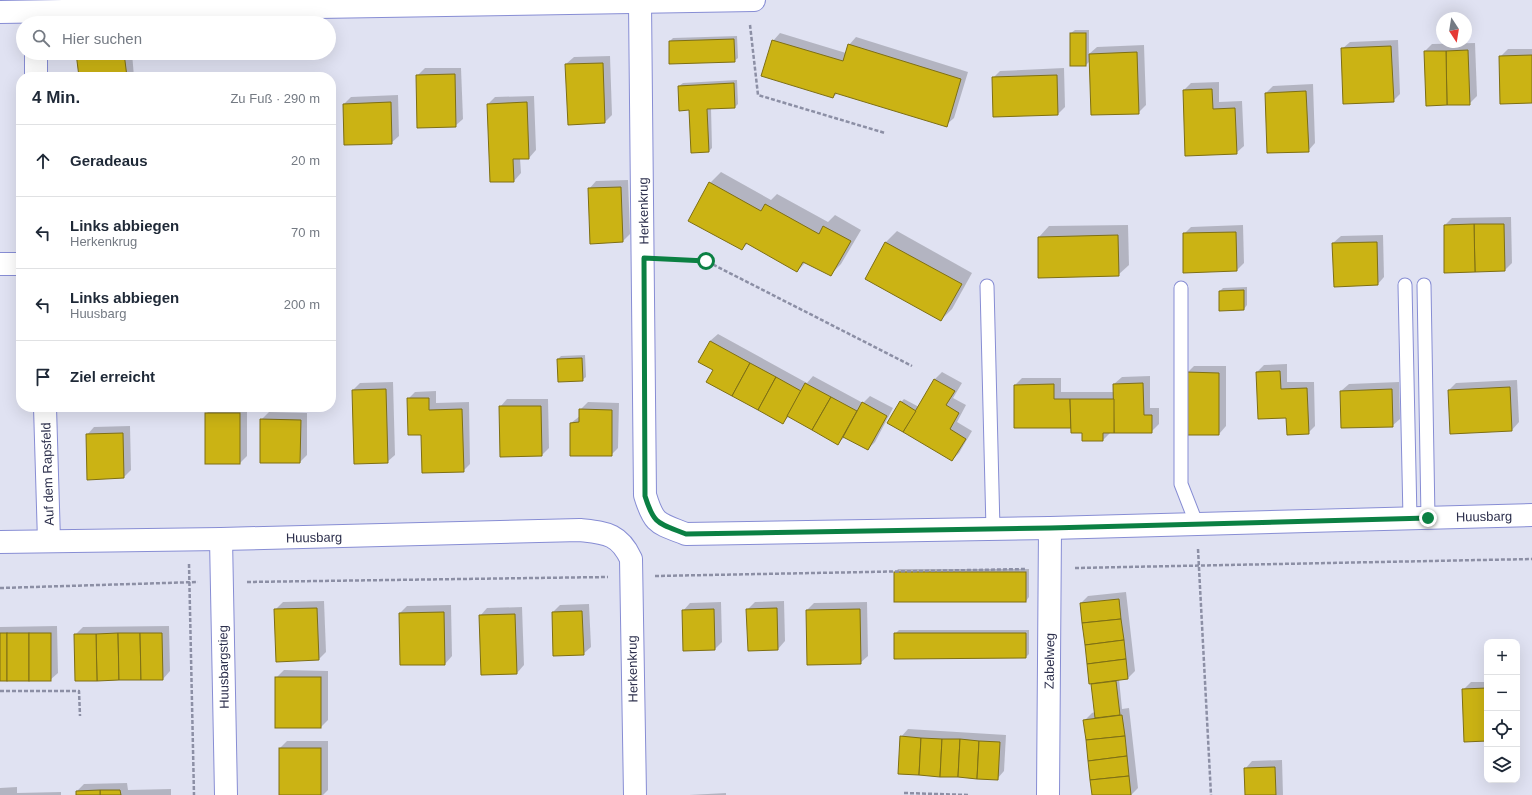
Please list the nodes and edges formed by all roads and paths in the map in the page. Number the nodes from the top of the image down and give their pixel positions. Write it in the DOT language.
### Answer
graph roads {
  1 [pos="747,0"];
  2 [pos="754,0"];
  3 [pos="404,3"];
  4 [pos="640,3"];
  5 [pos="35,11"];
  6 [pos="0,12"];
  7 [pos="36,60"];
  8 [pos="36,72"];
  9 [pos="885,133"];
  10 [pos="644,258"];
  11 [pos="0,264"];
  12 [pos="16,264"];
  13 [pos="1405,285"];
  14 [pos="1424,285"];
  15 [pos="987,286"];
  16 [pos="1181,288"];
  17 [pos="912,366"];
  18 [pos="45,412"];
  19 [pos="651,514"];
  20 [pos="1532,515"];
  21 [pos="1419,518"];
  22 [pos="1197,524"];
  23 [pos="1050,528"];
  24 [pos="993,529"];
  25 [pos="221,539"];
  26 [pos="189,540"];
  27 [pos="49,541"];
  28 [pos="0,542"];
  29 [pos="624,545"];
  30 [pos="1532,559"];
  31 [pos="1199,565"];
  32 [pos="1050,568"];
  33 [pos="631,576"];
  34 [pos="190,582"];
  35 [pos="221,582"];
  36 [pos="0,588"];
  37 [pos="0,691"];
  38 [pos="80,716"];
  39 [pos="904,793"];
  40 [pos="194,795"];
  41 [pos="226,795"];
  42 [pos="635,795"];
  43 [pos="970,795"];
  44 [pos="1048,795"];
  45 [pos="1210,795"];
  1 -- 2 [label="street"];
  1 -- 4 [label="street"];
  1 -- 9 [label="path"];
  3 -- 4 [label="street"];
  3 -- 5 [label="street"];
  4 -- 10 [label="street, Herkenkrug"];
  5 -- 6 [label="street"];
  7 -- 8 [label="street"];
  10 -- 17 [label="path"];
  10 -- 19 [label="street, Herkenkrug"];
  11 -- 12 [label="street"];
  13 -- 21 [label="lane"];
  14 -- 21 [label="lane"];
  15 -- 24 [label="lane"];
  16 -- 22 [label="lane"];
  18 -- 27 [label="street, Auf dem Rapsfeld"];
  19 -- 24 [label="street, Huusbarg"];
  20 -- 21 [label="street, Huusbarg"];
  21 -- 22 [label="street, Huusbarg"];
  22 -- 23 [label="street, Huusbarg"];
  22 -- 31 [label="path"];
  23 -- 24 [label="street, Huusbarg"];
  23 -- 32 [label="street, Zabelweg"];
  25 -- 26 [label="street, Huusbarg"];
  25 -- 29 [label="street, Huusbarg"];
  25 -- 35 [label="street, Huusbargstieg"];
  26 -- 27 [label="street, Huusbarg"];
  26 -- 34 [label="path"];
  27 -- 28 [label="street, Huusbarg"];
  29 -- 33 [label="street, Herkenkrug"];
  30 -- 31 [label="path"];
  31 -- 32 [label="path"];
  31 -- 45 [label="path"];
  32 -- 33 [label="path"];
  32 -- 44 [label="street, Zabelweg"];
  33 -- 35 [label="path"];
  33 -- 42 [label="street, Herkenkrug"];
  34 -- 35 [label="path"];
  34 -- 36 [label="path"];
  34 -- 40 [label="path"];
  35 -- 41 [label="street, Huusbargstieg"];
  37 -- 38 [label="path"];
  39 -- 43 [label="path"];
}
